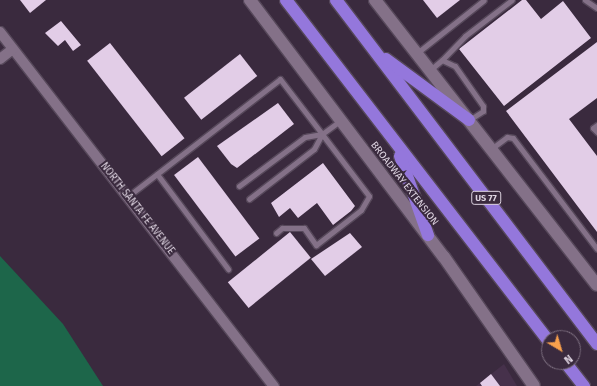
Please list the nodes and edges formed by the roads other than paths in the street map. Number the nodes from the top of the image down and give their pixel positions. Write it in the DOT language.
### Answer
graph roads {
  1 [pos="250,0"];
  2 [pos="286,0"];
  3 [pos="336,0"];
  4 [pos="375,0"];
  5 [pos="484,0"];
  6 [pos="512,0"];
  7 [pos="585,0"];
  8 [pos="597,8"];
  9 [pos="0,32"];
  10 [pos="13,49"];
  11 [pos="375,51"];
  12 [pos="417,53"];
  13 [pos="0,59"];
  14 [pos="442,60"];
  15 [pos="430,70"];
  16 [pos="469,120"];
  17 [pos="340,121"];
  18 [pos="597,125"];
  19 [pos="597,132"];
  20 [pos="322,134"];
  21 [pos="396,143"];
  22 [pos="491,149"];
  23 [pos="157,174"];
  24 [pos="239,186"];
  25 [pos="128,197"];
  26 [pos="249,199"];
  27 [pos="276,233"];
  28 [pos="428,235"];
  29 [pos="597,249"];
  30 [pos="228,268"];
  31 [pos="597,285"];
  32 [pos="541,331"];
  33 [pos="597,344"];
  34 [pos="571,370"];
  35 [pos="274,386"];
  36 [pos="534,386"];
  37 [pos="584,386"];
  1 -- 17 [label="main road, BROADWAY EXTENSION"];
  2 -- 21 [label="highway, BROADWAY EXTENSION"];
  3 -- 11 [label="highway, US 77"];
  4 -- 12 [label="main road"];
  5 -- 12 [label="lane"];
  6 -- 14 [label="lane"];
  7 -- 8 [label="lane"];
  9 -- 10 [label="street, NORTH SANTA FE AVENUE"];
  10 -- 13 [label="street"];
  10 -- 25 [label="street, NORTH SANTA FE AVENUE"];
  11 -- 16 [label="highway"];
  11 -- 33 [label="highway, US 77"];
  12 -- 15 [label="main road"];
  14 -- 15 [label="lane"];
  14 -- 16 [label="lane"];
  15 -- 16 [label="main road"];
  16 -- 22 [label="main road"];
  17 -- 20 [label="lane"];
  17 -- 28 [label="main road, BROADWAY EXTENSION"];
  18 -- 19 [label="lane"];
  20 -- 23 [label="lane"];
  20 -- 24 [label="lane"];
  20 -- 26 [label="lane"];
  20 -- 27 [label="lane"];
  21 -- 28 [label="highway"];
  21 -- 32 [label="highway, BROADWAY EXTENSION"];
  22 -- 29 [label="lane"];
  22 -- 31 [label="main road"];
  23 -- 25 [label="lane"];
  23 -- 30 [label="lane"];
  25 -- 35 [label="street, NORTH SANTA FE AVENUE"];
  28 -- 36 [label="main road, BROADWAY EXTENSION"];
  34 -- 37 [label="highway"];
}
